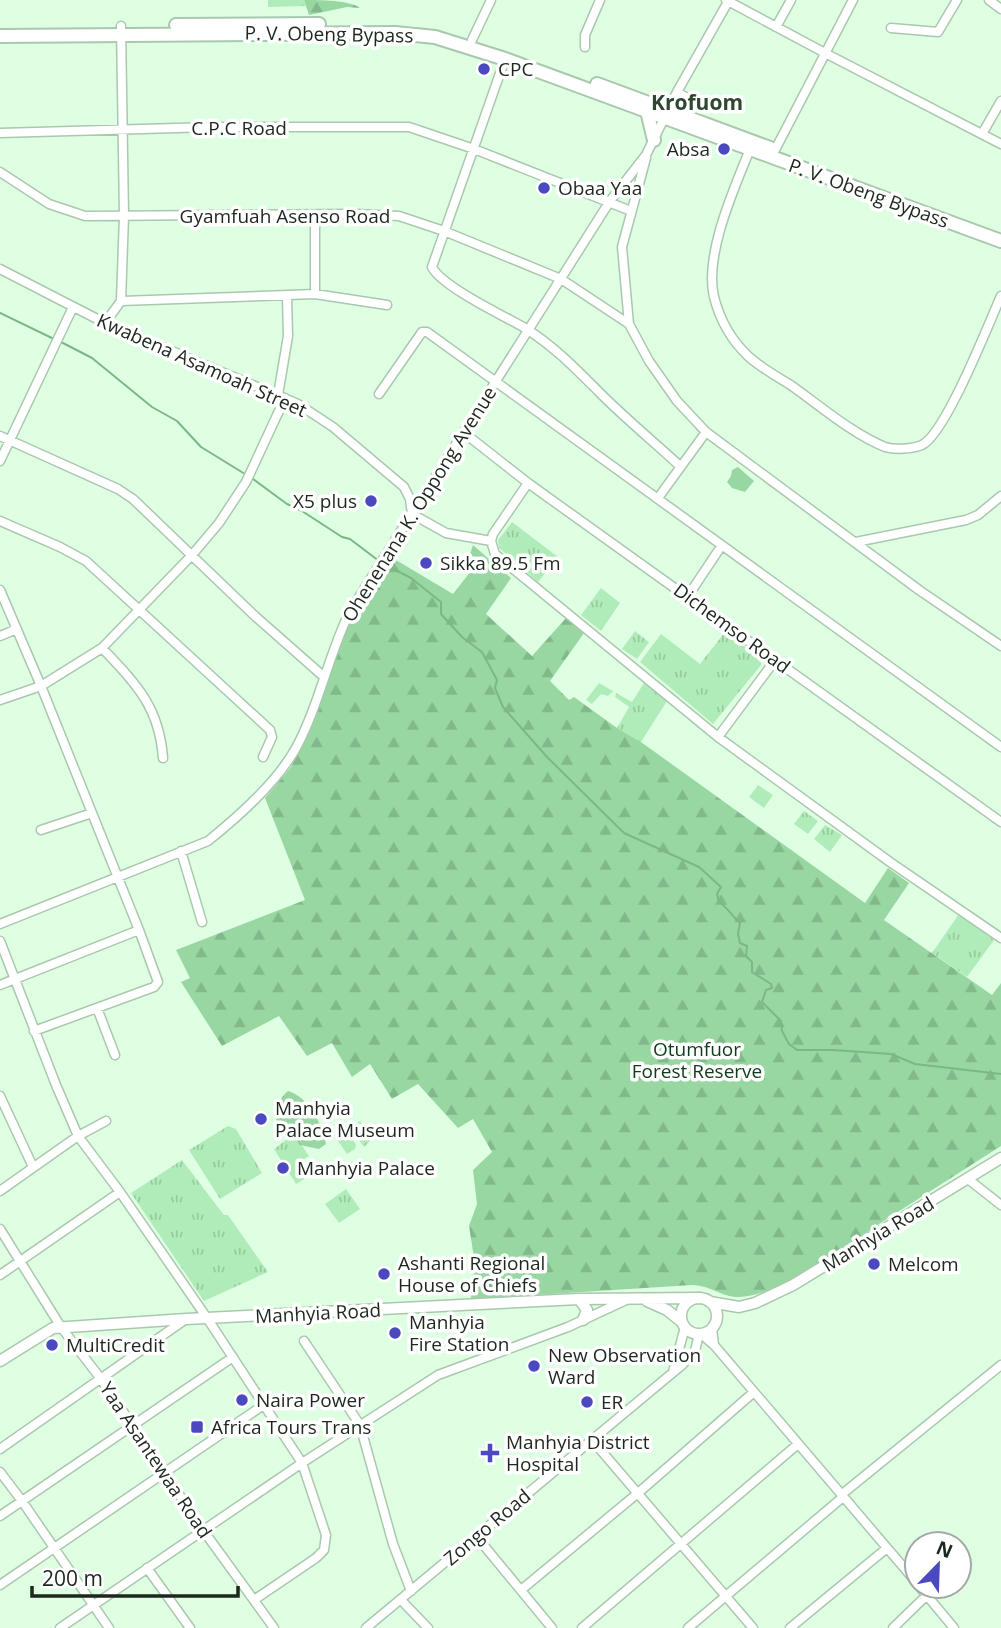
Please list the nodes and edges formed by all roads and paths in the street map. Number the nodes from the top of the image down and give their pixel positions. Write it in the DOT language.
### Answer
graph roads {
  1 [pos="491,0"];
  2 [pos="600,0"];
  3 [pos="728,0"];
  4 [pos="791,0"];
  5 [pos="852,0"];
  6 [pos="957,0"];
  7 [pos="989,0"];
  8 [pos="1001,9"];
  9 [pos="776,27"];
  10 [pos="0,28"];
  11 [pos="891,28"];
  12 [pos="120,30"];
  13 [pos="0,36"];
  14 [pos="472,40"];
  15 [pos="585,47"];
  16 [pos="824,54"];
  17 [pos="505,59"];
  18 [pos="677,92"];
  19 [pos="1001,101"];
  20 [pos="713,105"];
  21 [pos="647,111"];
  22 [pos="667,114"];
  23 [pos="122,131"];
  24 [pos="0,133"];
  25 [pos="982,134"];
  26 [pos="654,140"];
  27 [pos="1001,144"];
  28 [pos="474,149"];
  29 [pos="750,149"];
  30 [pos="775,150"];
  31 [pos="646,155"];
  32 [pos="0,172"];
  33 [pos="610,201"];
  34 [pos="631,211"];
  35 [pos="315,215"];
  36 [pos="124,216"];
  37 [pos="444,232"];
  38 [pos="1001,232"];
  39 [pos="1001,241"];
  40 [pos="0,269"];
  41 [pos="561,279"];
  42 [pos="315,294"];
  43 [pos="287,296"];
  44 [pos="1001,296"];
  45 [pos="121,301"];
  46 [pos="387,305"];
  47 [pos="73,307"];
  48 [pos="105,323"];
  49 [pos="629,324"];
  50 [pos="528,330"];
  51 [pos="496,381"];
  52 [pos="379,394"];
  53 [pos="281,397"];
  54 [pos="463,432"];
  55 [pos="706,432"];
  56 [pos="0,436"];
  57 [pos="9,440"];
  58 [pos="0,461"];
  59 [pos="680,466"];
  60 [pos="528,483"];
  61 [pos="1001,496"];
  62 [pos="658,498"];
  63 [pos="412,514"];
  64 [pos="0,521"];
  65 [pos="491,541"];
  66 [pos="856,542"];
  67 [pos="722,545"];
  68 [pos="192,555"];
  69 [pos="0,590"];
  70 [pos="688,596"];
  71 [pos="138,608"];
  72 [pos="17,629"];
  73 [pos="0,636"];
  74 [pos="1001,646"];
  75 [pos="102,648"];
  76 [pos="776,659"];
  77 [pos="323,676"];
  78 [pos="41,686"];
  79 [pos="0,700"];
  80 [pos="718,737"];
  81 [pos="1001,747"];
  82 [pos="263,757"];
  83 [pos="163,758"];
  84 [pos="92,813"];
  85 [pos="1001,822"];
  86 [pos="41,830"];
  87 [pos="181,851"];
  88 [pos="118,877"];
  89 [pos="202,922"];
  90 [pos="0,924"];
  91 [pos="139,930"];
  92 [pos="1001,938"];
  93 [pos="0,941"];
  94 [pos="15,979"];
  95 [pos="0,985"];
  96 [pos="97,1008"];
  97 [pos="34,1031"];
  98 [pos="115,1055"];
  99 [pos="0,1096"];
  100 [pos="106,1121"];
  101 [pos="78,1136"];
  102 [pos="1001,1158"];
  103 [pos="33,1167"];
  104 [pos="968,1179"];
  105 [pos="0,1191"];
  106 [pos="120,1192"];
  107 [pos="1001,1205"];
  108 [pos="0,1229"];
  109 [pos="19,1261"];
  110 [pos="0,1275"];
  111 [pos="579,1299"];
  112 [pos="626,1300"];
  113 [pos="640,1300"];
  114 [pos="706,1300"];
  115 [pos="739,1307"];
  116 [pos="186,1318"];
  117 [pos="207,1318"];
  118 [pos="583,1320"];
  119 [pos="683,1325"];
  120 [pos="714,1326"];
  121 [pos="61,1327"];
  122 [pos="700,1334"];
  123 [pos="303,1341"];
  124 [pos="714,1346"];
  125 [pos="233,1357"];
  126 [pos="0,1361"];
  127 [pos="1001,1365"];
  128 [pos="673,1372"];
  129 [pos="102,1379"];
  130 [pos="754,1392"];
  131 [pos="265,1404"];
  132 [pos="360,1425"];
  133 [pos="132,1426"];
  134 [pos="592,1440"];
  135 [pos="798,1444"];
  136 [pos="0,1449"];
  137 [pos="302,1463"];
  138 [pos="0,1472"];
  139 [pos="164,1472"];
  140 [pos="638,1493"];
  141 [pos="842,1496"];
  142 [pos="22,1501"];
  143 [pos="0,1516"];
  144 [pos="203,1530"];
  145 [pos="476,1536"];
  146 [pos="680,1543"];
  147 [pos="53,1548"];
  148 [pos="887,1548"];
  149 [pos="903,1567"];
  150 [pos="147,1568"];
  151 [pos="0,1585"];
  152 [pos="522,1590"];
  153 [pos="411,1591"];
  154 [pos="726,1596"];
  155 [pos="254,1600"];
  156 [pos="401,1600"];
  157 [pos="922,1600"];
  158 [pos="931,1600"];
  159 [pos="93,1606"];
  160 [pos="60,1628"];
  161 [pos="109,1628"];
  162 [pos="190,1628"];
  163 [pos="274,1628"];
  164 [pos="366,1628"];
  165 [pos="428,1628"];
  166 [pos="552,1628"];
  167 [pos="582,1628"];
  168 [pos="688,1628"];
  169 [pos="753,1628"];
  170 [pos="790,1628"];
  171 [pos="893,1628"];
  172 [pos="954,1628"];
  1 -- 14 [label="street"];
  2 -- 15 [label="street"];
  3 -- 9 [label="street"];
  3 -- 18 [label="street, Ohenenana K. Oppong Avenue"];
  4 -- 9 [label="street"];
  5 -- 16 [label="street"];
  6 -- 11 [label="street"];
  7 -- 8 [label="street"];
  9 -- 16 [label="street"];
  10 -- 12 [label="highway, P. V. Obeng Bypass"];
  12 -- 13 [label="highway, P. V. Obeng Bypass"];
  12 -- 14 [label="highway, P. V. Obeng Bypass"];
  12 -- 17 [label="highway, P. V. Obeng Bypass"];
  12 -- 23 [label="street"];
  14 -- 22 [label="highway, P. V. Obeng Bypass"];
  16 -- 25 [label="street"];
  16 -- 30 [label="street"];
  17 -- 21 [label="highway, P. V. Obeng Bypass"];
  17 -- 28 [label="street"];
  18 -- 20 [label="street"];
  18 -- 22 [label="street, Ohenenana K. Oppong Avenue"];
  19 -- 25 [label="street"];
  21 -- 22 [label="highway, P. V. Obeng Bypass"];
  21 -- 26 [label="highway"];
  22 -- 26 [label="street, Ohenenana K. Oppong Avenue"];
  22 -- 29 [label="highway, P. V. Obeng Bypass"];
  22 -- 30 [label="highway, P. V. Obeng Bypass"];
  23 -- 24 [label="street, C.P.C Road"];
  23 -- 28 [label="street, C.P.C Road"];
  23 -- 36 [label="street"];
  25 -- 27 [label="street"];
  26 -- 31 [label="street, Ohenenana K. Oppong Avenue"];
  28 -- 33 [label="street, C.P.C Road"];
  28 -- 37 [label="street"];
  29 -- 39 [label="highway, P. V. Obeng Bypass"];
  29 -- 44 [label="street"];
  30 -- 38 [label="highway, P. V. Obeng Bypass"];
  31 -- 33 [label="street, Ohenenana K. Oppong Avenue"];
  31 -- 34 [label="street"];
  32 -- 36 [label="street"];
  33 -- 34 [label="street, C.P.C Road"];
  33 -- 41 [label="street, Ohenenana K. Oppong Avenue"];
  34 -- 49 [label="street"];
  35 -- 36 [label="street, Gyamfuah Asenso Road"];
  35 -- 37 [label="street, Gyamfuah Asenso Road"];
  35 -- 42 [label="street"];
  36 -- 45 [label="street"];
  37 -- 41 [label="street, Gyamfuah Asenso Road"];
  37 -- 50 [label="street"];
  40 -- 47 [label="street, Kwabena Asamoah Street"];
  41 -- 49 [label="street, Gyamfuah Asenso Road"];
  41 -- 50 [label="street, Ohenenana K. Oppong Avenue"];
  42 -- 43 [label="street"];
  42 -- 46 [label="street"];
  43 -- 45 [label="street"];
  43 -- 53 [label="street"];
  45 -- 48 [label="street"];
  47 -- 48 [label="street, Kwabena Asamoah Street"];
  47 -- 57 [label="street"];
  48 -- 53 [label="street, Kwabena Asamoah Street"];
  49 -- 55 [label="street"];
  50 -- 51 [label="street, Ohenenana K. Oppong Avenue"];
  50 -- 59 [label="street"];
  51 -- 52 [label="street"];
  51 -- 54 [label="street, Ohenenana K. Oppong Avenue"];
  51 -- 62 [label="street"];
  53 -- 63 [label="street, Kwabena Asamoah Street"];
  53 -- 68 [label="street"];
  54 -- 60 [label="street, Dichemso Road"];
  54 -- 63 [label="street, Ohenenana K. Oppong Avenue"];
  55 -- 59 [label="street"];
  55 -- 66 [label="street"];
  56 -- 57 [label="street"];
  57 -- 58 [label="street"];
  57 -- 68 [label="street"];
  59 -- 62 [label="street"];
  60 -- 65 [label="street"];
  60 -- 70 [label="street, Dichemso Road"];
  61 -- 66 [label="street"];
  62 -- 67 [label="street"];
  63 -- 65 [label="street"];
  63 -- 77 [label="street, Ohenenana K. Oppong Avenue"];
  64 -- 71 [label="street"];
  65 -- 80 [label="street"];
  66 -- 74 [label="street"];
  67 -- 70 [label="street"];
  67 -- 81 [label="street"];
  68 -- 71 [label="street"];
  68 -- 77 [label="street"];
  69 -- 72 [label="street"];
  70 -- 76 [label="street, Dichemso Road"];
  71 -- 75 [label="street"];
  71 -- 82 [label="street"];
  72 -- 73 [label="street"];
  72 -- 78 [label="street"];
  75 -- 78 [label="street"];
  75 -- 83 [label="street"];
  76 -- 80 [label="street"];
  76 -- 85 [label="street, Dichemso Road"];
  77 -- 87 [label="street, Ohenenana K. Oppong Avenue"];
  78 -- 79 [label="street"];
  78 -- 84 [label="street"];
  80 -- 92 [label="street"];
  84 -- 86 [label="street"];
  84 -- 88 [label="street"];
  87 -- 88 [label="street, Ohenenana K. Oppong Avenue"];
  87 -- 89 [label="street"];
  88 -- 90 [label="street, Ohenenana K. Oppong Avenue"];
  88 -- 91 [label="street"];
  91 -- 94 [label="street"];
  91 -- 96 [label="street"];
  93 -- 94 [label="street"];
  94 -- 95 [label="street"];
  94 -- 97 [label="street"];
  96 -- 97 [label="street"];
  96 -- 98 [label="street"];
  97 -- 101 [label="street"];
  99 -- 103 [label="street"];
  100 -- 101 [label="street"];
  101 -- 103 [label="street"];
  101 -- 106 [label="street"];
  102 -- 104 [label="main road, Manhyia Road"];
  103 -- 105 [label="street"];
  104 -- 107 [label="street"];
  104 -- 115 [label="main road, Manhyia Road"];
  106 -- 109 [label="street"];
  106 -- 117 [label="street"];
  108 -- 109 [label="street, Yaa Asantewaa Road"];
  109 -- 110 [label="street"];
  109 -- 121 [label="street, Yaa Asantewaa Road"];
  111 -- 112 [label="main road, Manhyia Road"];
  111 -- 117 [label="main road, Manhyia Road"];
  111 -- 118 [label="main road"];
  112 -- 113 [label="main road, Manhyia Road"];
  112 -- 118 [label="street"];
  113 -- 114 [label="main road, Manhyia Road"];
  113 -- 119 [label="main road"];
  114 -- 115 [label="main road, Manhyia Road"];
  114 -- 119 [label="main road"];
  114 -- 120 [label="main road"];
  115 -- 120 [label="main road"];
  116 -- 117 [label="main road, Manhyia Road"];
  116 -- 121 [label="main road, Manhyia Road"];
  116 -- 129 [label="street"];
  117 -- 125 [label="street"];
  118 -- 132 [label="street"];
  119 -- 122 [label="main road"];
  119 -- 128 [label="street"];
  120 -- 122 [label="main road"];
  120 -- 124 [label="street"];
  121 -- 126 [label="main road"];
  121 -- 129 [label="street, Yaa Asantewaa Road"];
  122 -- 124 [label="street"];
  122 -- 128 [label="street, Zongo Road"];
  123 -- 132 [label="street"];
  124 -- 130 [label="street"];
  125 -- 131 [label="street"];
  125 -- 133 [label="street"];
  127 -- 141 [label="street"];
  128 -- 134 [label="street, Zongo Road"];
  129 -- 133 [label="street, Yaa Asantewaa Road"];
  129 -- 136 [label="street"];
  130 -- 135 [label="street"];
  130 -- 140 [label="street"];
  131 -- 137 [label="street"];
  131 -- 139 [label="street"];
  132 -- 137 [label="street"];
  132 -- 153 [label="street"];
  133 -- 139 [label="street, Yaa Asantewaa Road"];
  133 -- 142 [label="street"];
  134 -- 140 [label="street"];
  134 -- 145 [label="street, Zongo Road"];
  135 -- 141 [label="street"];
  135 -- 146 [label="street"];
  137 -- 144 [label="street"];
  137 -- 155 [label="street"];
  138 -- 142 [label="street"];
  139 -- 144 [label="street, Yaa Asantewaa Road"];
  139 -- 147 [label="street"];
  140 -- 146 [label="street"];
  140 -- 152 [label="street"];
  141 -- 148 [label="street"];
  141 -- 154 [label="street"];
  142 -- 143 [label="street"];
  142 -- 147 [label="street"];
  144 -- 150 [label="street"];
  144 -- 155 [label="street, Yaa Asantewaa Road"];
  145 -- 152 [label="street"];
  145 -- 153 [label="street, Zongo Road"];
  146 -- 154 [label="street"];
  146 -- 167 [label="street"];
  147 -- 151 [label="street"];
  147 -- 159 [label="street"];
  148 -- 149 [label="street"];
  148 -- 170 [label="street"];
  150 -- 159 [label="street"];
  150 -- 162 [label="street"];
  152 -- 166 [label="street"];
  153 -- 156 [label="street, Zongo Road"];
  154 -- 168 [label="street"];
  154 -- 169 [label="street"];
  155 -- 163 [label="street, Yaa Asantewaa Road"];
  156 -- 164 [label="street, Zongo Road"];
  156 -- 165 [label="street"];
  157 -- 171 [label="street"];
  158 -- 172 [label="street"];
  159 -- 160 [label="street"];
  159 -- 161 [label="street"];
}
